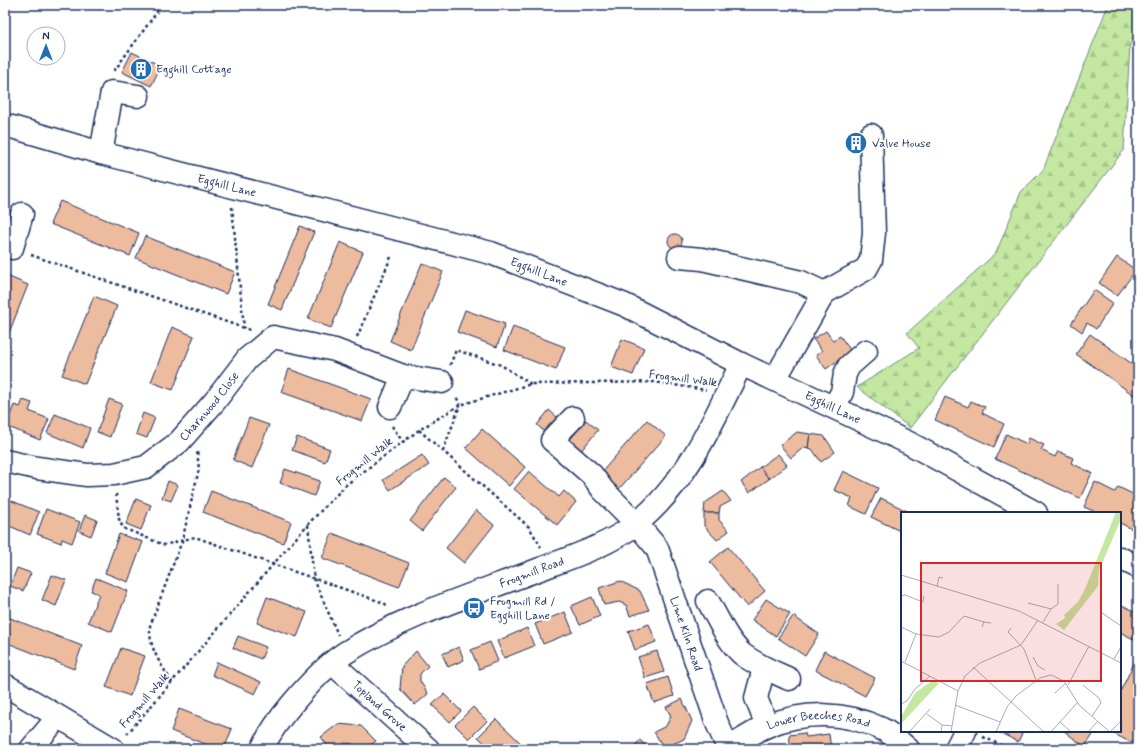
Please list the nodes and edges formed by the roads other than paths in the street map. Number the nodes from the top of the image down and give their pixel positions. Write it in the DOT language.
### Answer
graph roads {
  1 [pos="138,96"];
  2 [pos="5,125"];
  3 [pos="871,135"];
  4 [pos="101,153"];
  5 [pos="22,214"];
  6 [pos="8,247"];
  7 [pos="679,257"];
  8 [pos="824,293"];
  9 [pos="866,351"];
  10 [pos="741,364"];
  11 [pos="403,376"];
  12 [pos="775,379"];
  13 [pos="442,382"];
  14 [pos="390,407"];
  15 [pos="834,407"];
  16 [pos="573,418"];
  17 [pos="5,461"];
  18 [pos="1034,512"];
  19 [pos="636,523"];
  20 [pos="1121,558"];
  21 [pos="1138,567"];
  22 [pos="708,601"];
  23 [pos="339,658"];
  24 [pos="764,668"];
  25 [pos="789,679"];
  26 [pos="5,685"];
  27 [pos="58,717"];
  28 [pos="767,726"];
  29 [pos="971,732"];
  30 [pos="118,743"];
  31 [pos="31,749"];
  32 [pos="262,749"];
  33 [pos="428,749"];
  34 [pos="728,749"];
  35 [pos="908,749"];
  36 [pos="956,749"];
  1 -- 4 [label="street"];
  2 -- 4 [label="street, Egghill Lane"];
  3 -- 8 [label="street"];
  4 -- 10 [label="street, Egghill Lane"];
  5 -- 6 [label="street"];
  7 -- 8 [label="street"];
  8 -- 12 [label="street"];
  9 -- 15 [label="street"];
  10 -- 12 [label="street, Egghill Lane"];
  10 -- 19 [label="street, Frogmill Road"];
  11 -- 13 [label="street"];
  11 -- 14 [label="street"];
  11 -- 17 [label="street, Charnwood Close"];
  12 -- 15 [label="street, Egghill Lane"];
  15 -- 18 [label="street, Egghill Lane"];
  16 -- 19 [label="street, Lime Kiln Road"];
  19 -- 23 [label="street, Frogmill Road"];
  19 -- 34 [label="street, Lime Kiln Road"];
  20 -- 21 [label="street"];
  22 -- 24 [label="street"];
  23 -- 32 [label="street, Frogmill Road"];
  23 -- 33 [label="street, Topland Grove"];
  24 -- 25 [label="street"];
  24 -- 28 [label="street"];
  26 -- 27 [label="street"];
  27 -- 30 [label="street"];
  27 -- 31 [label="street"];
  28 -- 34 [label="street, Lower Beeches Road"];
  28 -- 35 [label="street, Lower Beeches Road"];
  29 -- 36 [label="street"];
}
